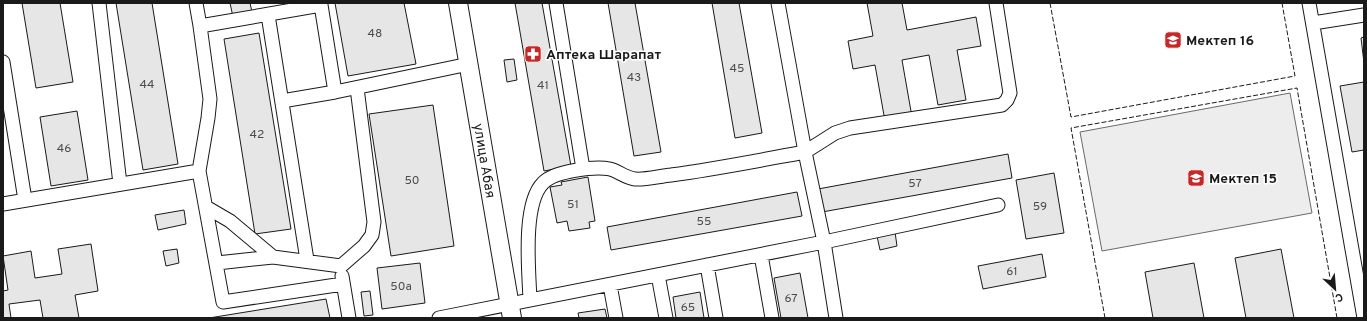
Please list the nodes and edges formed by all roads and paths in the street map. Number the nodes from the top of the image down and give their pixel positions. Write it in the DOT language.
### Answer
graph roads {
  1 [pos="98,3"];
  2 [pos="196,3"];
  3 [pos="458,3"];
  4 [pos="556,3"];
  5 [pos="778,3"];
  6 [pos="996,3"];
  7 [pos="1309,3"];
  8 [pos="320,4"];
  9 [pos="268,15"];
  10 [pos="1364,15"];
  11 [pos="1313,23"];
  12 [pos="200,26"];
  13 [pos="3,62"];
  14 [pos="469,64"];
  15 [pos="357,88"];
  16 [pos="335,92"];
  17 [pos="282,101"];
  18 [pos="805,152"];
  19 [pos="583,169"];
  20 [pos="199,171"];
  21 [pos="120,184"];
  22 [pos="25,200"];
  23 [pos="3,204"];
  24 [pos="998,205"];
  25 [pos="206,207"];
  26 [pos="824,242"];
  27 [pos="761,254"];
  28 [pos="274,257"];
  29 [pos="307,260"];
  30 [pos="217,263"];
  31 [pos="341,266"];
  32 [pos="707,266"];
  33 [pos="658,275"];
  34 [pos="343,284"];
  35 [pos="610,285"];
  36 [pos="530,300"];
  37 [pos="510,311"];
  38 [pos="349,318"];
  39 [pos="439,318"];
  40 [pos="616,318"];
  41 [pos="666,318"];
  42 [pos="716,318"];
  43 [pos="772,318"];
  44 [pos="836,318"];
  45 [pos="1364,318"];
  1 -- 21 [label="street"];
  2 -- 12 [label="street"];
  3 -- 14 [label="street, улица Абая"];
  4 -- 19 [label="street"];
  5 -- 18 [label="street"];
  6 -- 18 [label="street"];
  7 -- 11 [label="street"];
  8 -- 9 [label="street"];
  8 -- 16 [label="street"];
  9 -- 12 [label="street"];
  9 -- 17 [label="street"];
  10 -- 11 [label="street"];
  11 -- 45 [label="street"];
  12 -- 20 [label="street"];
  13 -- 22 [label="street"];
  14 -- 15 [label="street"];
  14 -- 37 [label="street, улица Абая"];
  15 -- 16 [label="street"];
  15 -- 31 [label="street"];
  16 -- 17 [label="street"];
  17 -- 29 [label="street"];
  18 -- 19 [label="street"];
  18 -- 26 [label="street"];
  19 -- 36 [label="street"];
  20 -- 21 [label="street"];
  20 -- 25 [label="street"];
  21 -- 22 [label="street"];
  22 -- 23 [label="street"];
  24 -- 26 [label="street"];
  25 -- 28 [label="street"];
  25 -- 30 [label="street"];
  26 -- 27 [label="street"];
  26 -- 44 [label="street"];
  27 -- 32 [label="street"];
  27 -- 43 [label="street"];
  28 -- 29 [label="street"];
  28 -- 30 [label="street"];
  29 -- 31 [label="street"];
  30 -- 34 [label="street"];
  31 -- 34 [label="street"];
  32 -- 33 [label="street"];
  32 -- 42 [label="street"];
  33 -- 35 [label="street"];
  33 -- 41 [label="street"];
  34 -- 38 [label="street"];
  35 -- 36 [label="street"];
  35 -- 40 [label="street"];
  36 -- 37 [label="street"];
  37 -- 39 [label="street"];
}
